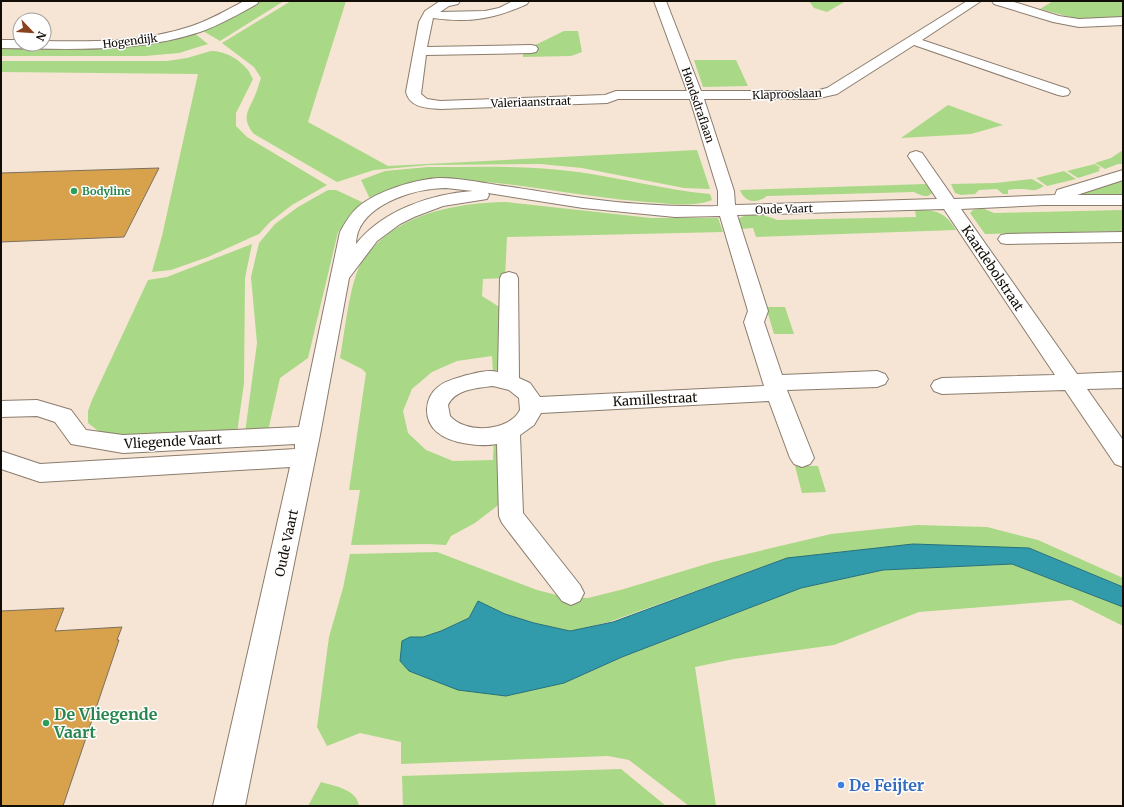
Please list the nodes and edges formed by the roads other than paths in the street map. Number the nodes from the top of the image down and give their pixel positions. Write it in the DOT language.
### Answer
graph roads {
  1 [pos="253,1"];
  2 [pos="454,1"];
  3 [pos="524,1"];
  4 [pos="660,1"];
  5 [pos="974,1"];
  6 [pos="998,1"];
  7 [pos="429,14"];
  8 [pos="1123,21"];
  9 [pos="911,40"];
  10 [pos="1,44"];
  11 [pos="531,49"];
  12 [pos="419,58"];
  13 [pos="1063,92"];
  14 [pos="696,96"];
  15 [pos="916,156"];
  16 [pos="1123,175"];
  17 [pos="526,195"];
  18 [pos="1043,200"];
  19 [pos="1123,200"];
  20 [pos="949,204"];
  21 [pos="727,210"];
  22 [pos="1123,237"];
  23 [pos="1007,239"];
  24 [pos="509,278"];
  25 [pos="340,280"];
  26 [pos="877,379"];
  27 [pos="1123,380"];
  28 [pos="1069,381"];
  29 [pos="508,383"];
  30 [pos="942,386"];
  31 [pos="775,388"];
  32 [pos="532,405"];
  33 [pos="1,409"];
  34 [pos="508,431"];
  35 [pos="307,446"];
  36 [pos="802,458"];
  37 [pos="1123,458"];
  38 [pos="1,460"];
  39 [pos="571,593"];
  40 [pos="229,806"];
  1 -- 10 [label="street, Hogendijk"];
  2 -- 7 [label="street"];
  3 -- 7 [label="street"];
  4 -- 14 [label="street, Hondsdraflaan"];
  5 -- 9 [label="street, Klaprooslaan"];
  6 -- 8 [label="street"];
  7 -- 12 [label="street, Valeriaanstraat"];
  9 -- 13 [label="street"];
  9 -- 14 [label="street, Klaprooslaan"];
  11 -- 12 [label="street"];
  12 -- 14 [label="street, Valeriaanstraat"];
  14 -- 21 [label="street, Hondsdraflaan"];
  15 -- 20 [label="street, Kaardebolstraat"];
  16 -- 18 [label="street, Oude Vaart"];
  17 -- 21 [label="street, Oude Vaart"];
  17 -- 25 [label="street, Oude Vaart"];
  17 -- 25 [label="street, Oude Vaart"];
  18 -- 19 [label="street, Oude Vaart"];
  18 -- 20 [label="street, Oude Vaart"];
  20 -- 21 [label="street, Oude Vaart"];
  20 -- 28 [label="street, Kaardebolstraat"];
  21 -- 31 [label="street"];
  22 -- 23 [label="street"];
  24 -- 29 [label="street"];
  25 -- 35 [label="street, Oude Vaart"];
  26 -- 31 [label="street, Kamillestraat"];
  27 -- 28 [label="street"];
  28 -- 30 [label="street"];
  28 -- 37 [label="street, Kaardebolstraat"];
  29 -- 32 [label="street"];
  29 -- 34 [label="street"];
  31 -- 32 [label="street, Kamillestraat"];
  31 -- 36 [label="street"];
  32 -- 34 [label="street"];
  33 -- 35 [label="street, Vliegende Vaart"];
  34 -- 39 [label="street"];
  35 -- 38 [label="street, Vliegende Vaart"];
  35 -- 40 [label="street, Oude Vaart"];
}
